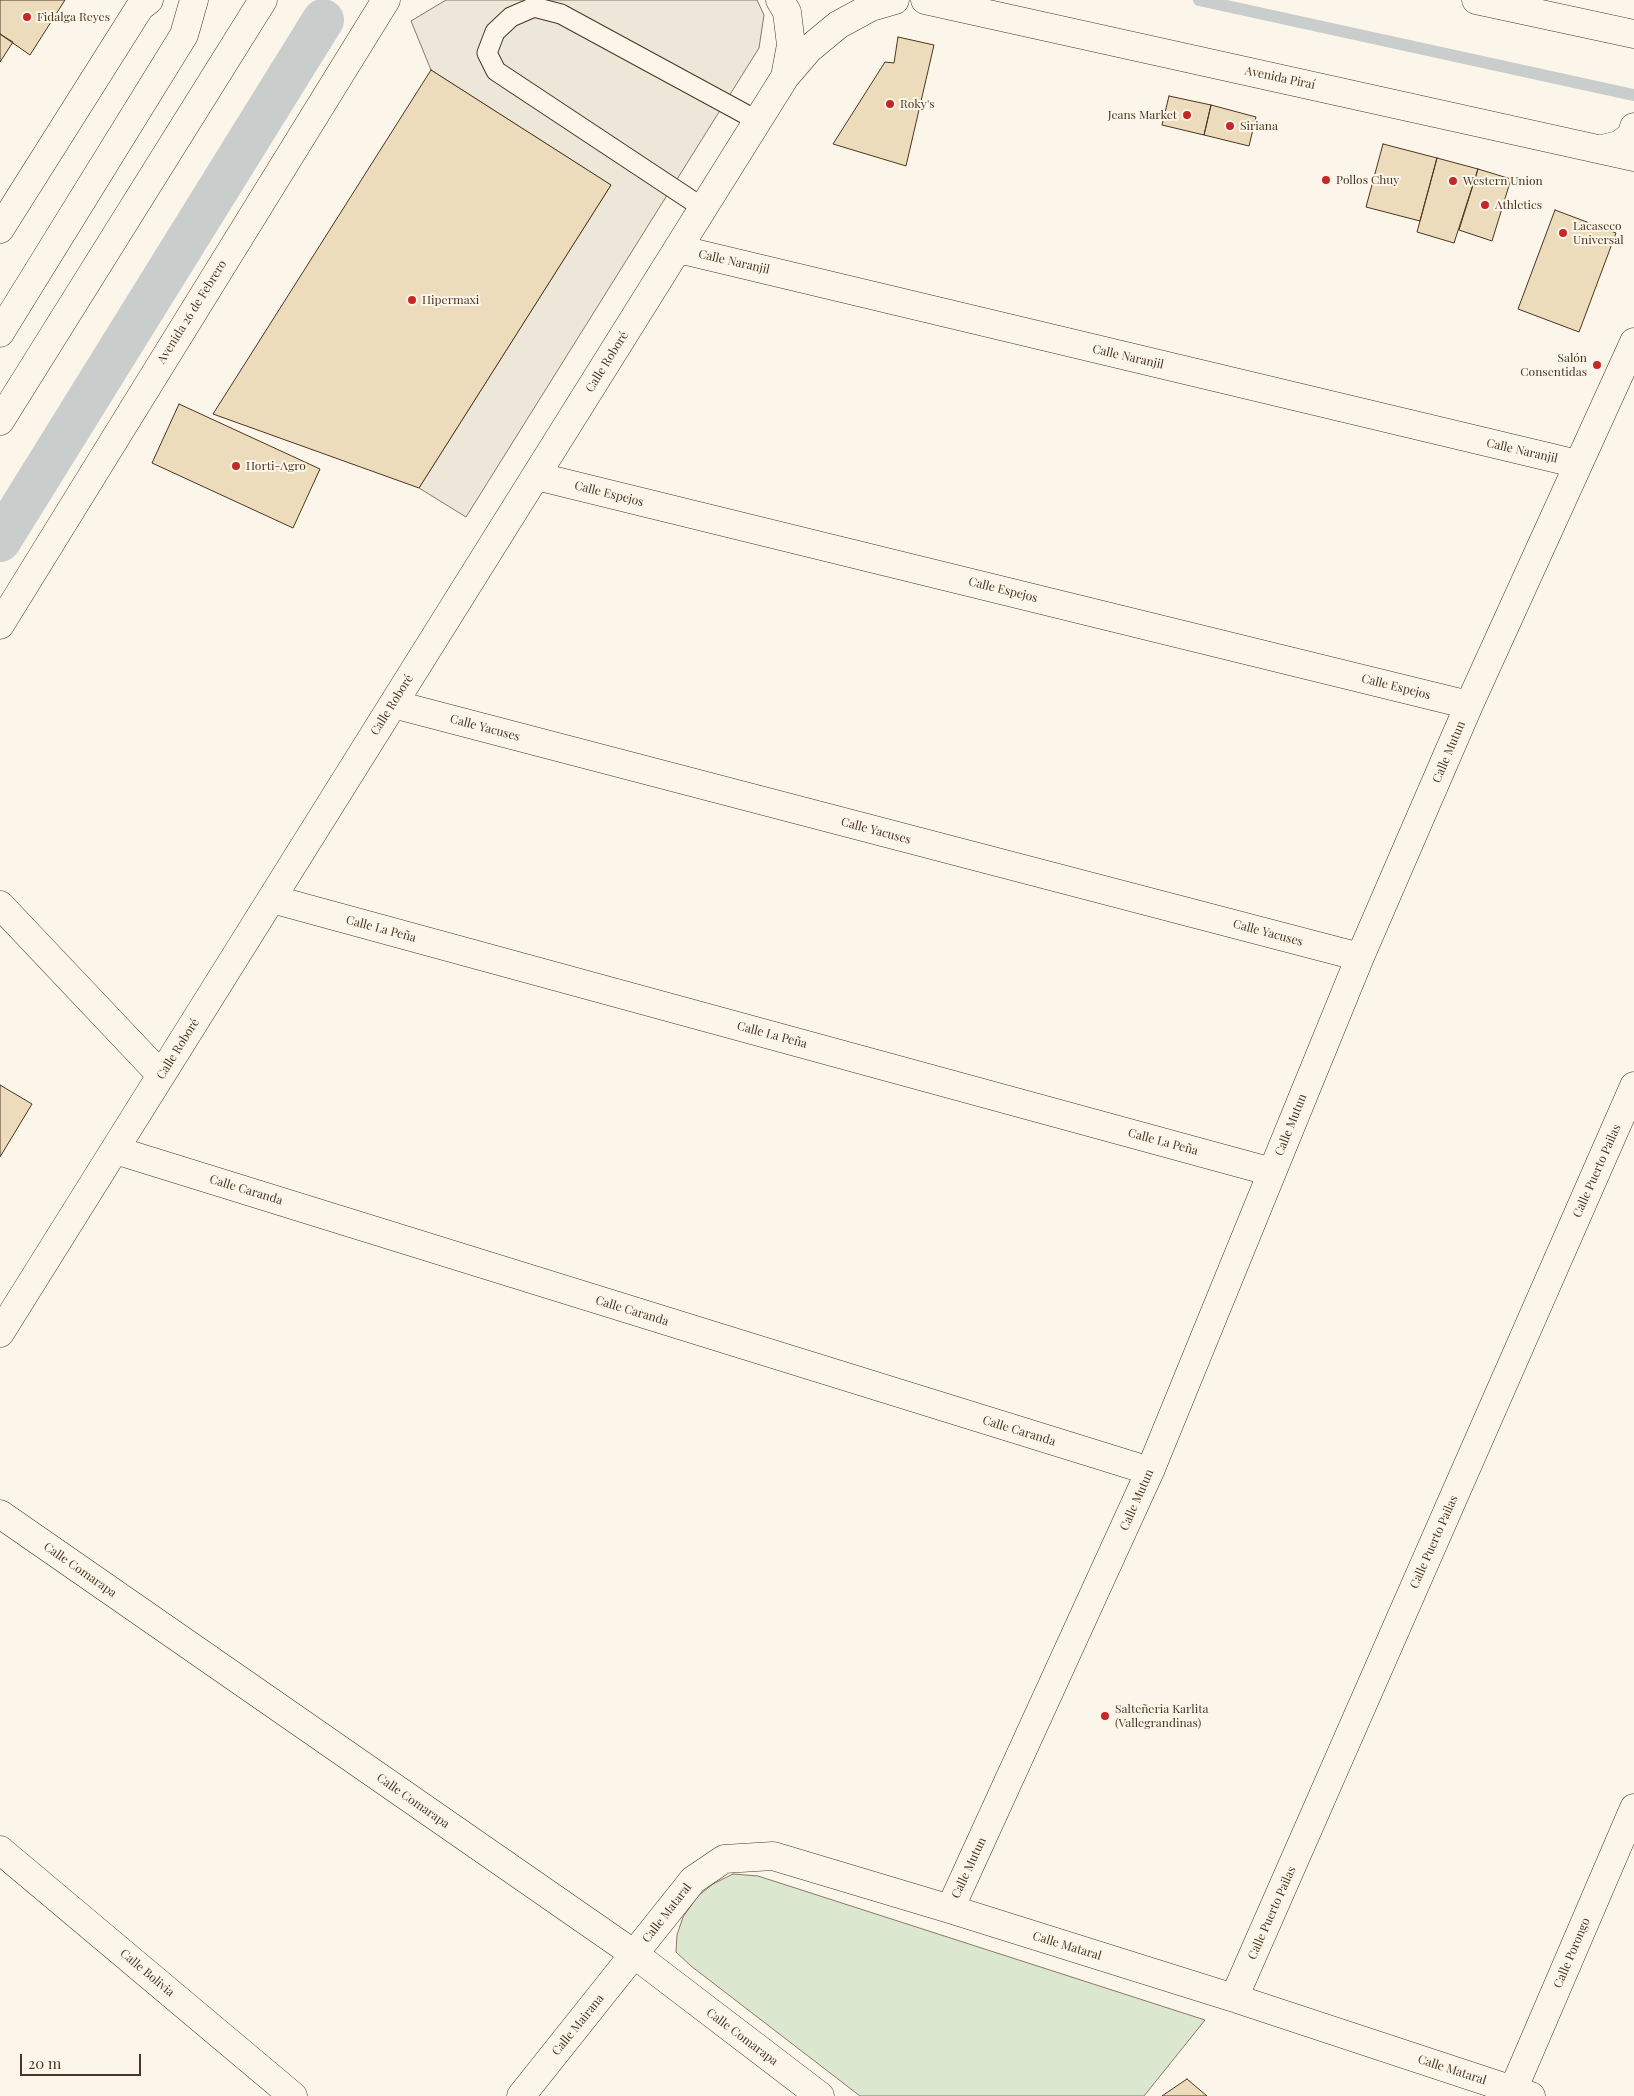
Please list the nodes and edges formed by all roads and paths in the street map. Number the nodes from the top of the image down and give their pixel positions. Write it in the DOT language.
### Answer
graph roads {
  1 [pos="149,0"];
  2 [pos="194,0"];
  3 [pos="263,0"];
  4 [pos="401,0"];
  5 [pos="780,0"];
  6 [pos="895,0"];
  7 [pos="925,0"];
  8 [pos="1476,0"];
  9 [pos="382,7"];
  10 [pos="1634,20"];
  11 [pos="1599,27"];
  12 [pos="1634,34"];
  13 [pos="785,77"];
  14 [pos="758,121"];
  15 [pos="1634,127"];
  16 [pos="1602,150"];
  17 [pos="1634,157"];
  18 [pos="704,208"];
  19 [pos="0,229"];
  20 [pos="678,249"];
  21 [pos="0,333"];
  22 [pos="1634,342"];
  23 [pos="0,421"];
  24 [pos="1578,464"];
  25 [pos="536,476"];
  26 [pos="0,625"];
  27 [pos="393,704"];
  28 [pos="1469,704"];
  29 [pos="272,899"];
  30 [pos="0,905"];
  31 [pos="1360,957"];
  32 [pos="161,1075"];
  33 [pos="1634,1086"];
  34 [pos="115,1150"];
  35 [pos="1272,1172"];
  36 [pos="0,1333"];
  37 [pos="1150,1472"];
  38 [pos="0,1514"];
  39 [pos="1634,1808"];
  40 [pos="0,1850"];
  41 [pos="950,1909"];
  42 [pos="634,1954"];
  43 [pos="1234,1998"];
  44 [pos="1518,2094"];
  45 [pos="293,2096"];
  46 [pos="521,2096"];
  47 [pos="820,2096"];
  1 -- 19 [label="street"];
  2 -- 21 [label="street"];
  3 -- 23 [label="street"];
  4 -- 9 [label="street"];
  5 -- 13 [label="street, Calle Roboré"];
  6 -- 13 [label="street, Calle Roboré"];
  7 -- 16 [label="street, Avenida Piraí"];
  8 -- 11 [label="street"];
  9 -- 26 [label="street, Avenida 26 de Febrero"];
  10 -- 11 [label="street"];
  11 -- 12 [label="street"];
  13 -- 14 [label="street, Calle Roboré"];
  14 -- 18 [label="street, Calle Roboré"];
  14 -- 18 [label="lane"];
  15 -- 16 [label="street"];
  16 -- 17 [label="street, Avenida Piraí"];
  18 -- 20 [label="street, Calle Roboré"];
  20 -- 24 [label="street, Calle Naranjil"];
  20 -- 25 [label="street, Calle Roboré"];
  22 -- 24 [label="street, Calle Mutun"];
  24 -- 28 [label="street, Calle Mutun"];
  25 -- 27 [label="street, Calle Roboré"];
  25 -- 28 [label="street, Calle Espejos"];
  27 -- 29 [label="street, Calle Roboré"];
  27 -- 31 [label="street, Calle Yacuses"];
  28 -- 31 [label="street, Calle Mutun"];
  29 -- 32 [label="street, Calle Roboré"];
  29 -- 35 [label="street, Calle La Peña"];
  30 -- 32 [label="street"];
  31 -- 35 [label="street, Calle Mutun"];
  32 -- 34 [label="street, Calle Roboré"];
  33 -- 43 [label="street, Calle Puerto Pailas"];
  34 -- 36 [label="street, Calle Roboré"];
  34 -- 37 [label="street, Calle Caranda"];
  35 -- 37 [label="street, Calle Mutun"];
  37 -- 41 [label="street, Calle Mutun"];
  38 -- 42 [label="street, Calle Comarapa"];
  39 -- 44 [label="street, Calle Porongo"];
  40 -- 45 [label="street, Calle Bolivia"];
  41 -- 42 [label="street, Calle Mataral"];
  41 -- 43 [label="street, Calle Mataral"];
  42 -- 46 [label="street, Calle Mairana"];
  42 -- 47 [label="street, Calle Comarapa"];
  43 -- 44 [label="street, Calle Mataral"];
}
